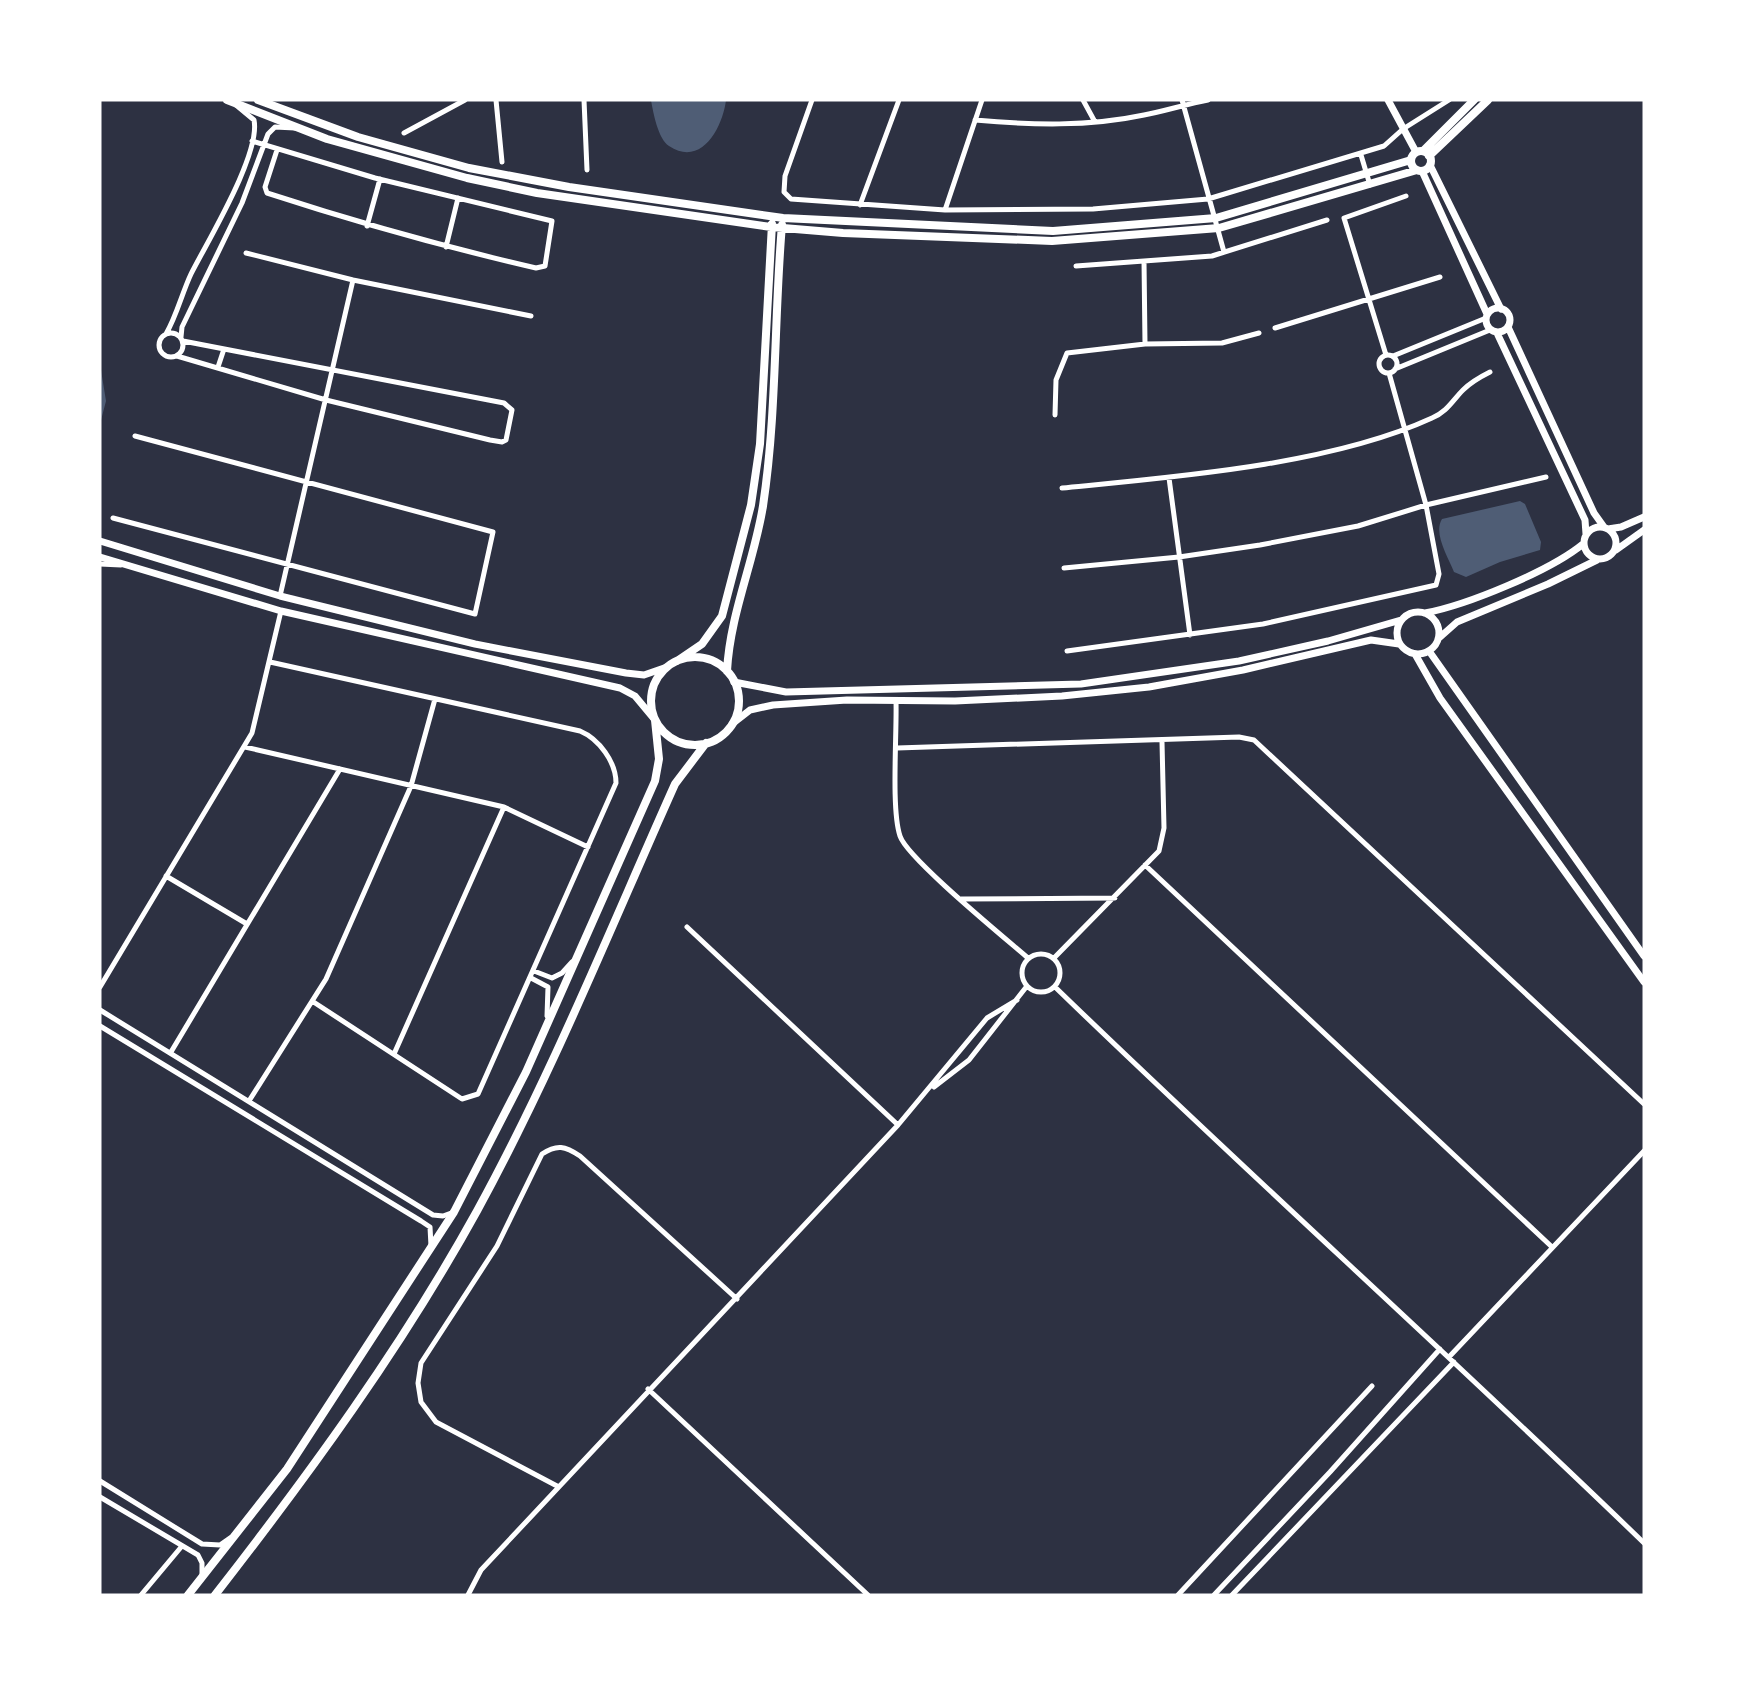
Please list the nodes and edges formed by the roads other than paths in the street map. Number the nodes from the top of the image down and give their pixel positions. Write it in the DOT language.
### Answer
graph roads {
  1 [pos="258,100"];
  2 [pos="465,100"];
  3 [pos="496,100"];
  4 [pos="584,100"];
  5 [pos="812,100"];
  6 [pos="899,100"];
  7 [pos="982,100"];
  8 [pos="1083,100"];
  9 [pos="1208,100"];
  10 [pos="1388,100"];
  11 [pos="1449,100"];
  12 [pos="1474,100"];
  13 [pos="1488,100"];
  14 [pos="230,101"];
  15 [pos="1184,102"];
  16 [pos="975,120"];
  17 [pos="1095,122"];
  18 [pos="298,128"];
  19 [pos="1403,129"];
  20 [pos="404,132"];
  21 [pos="252,141"];
  22 [pos="264,145"];
  23 [pos="277,150"];
  24 [pos="1361,155"];
  25 [pos="1422,157"];
  26 [pos="502,162"];
  27 [pos="587,170"];
  28 [pos="1419,170"];
  29 [pos="1366,173"];
  30 [pos="380,179"];
  31 [pos="1370,185"];
  32 [pos="1406,196"];
  33 [pos="458,198"];
  34 [pos="1208,199"];
  35 [pos="860,205"];
  36 [pos="945,210"];
  37 [pos="772,217"];
  38 [pos="783,218"];
  39 [pos="1216,218"];
  40 [pos="1327,220"];
  41 [pos="367,226"];
  42 [pos="771,228"];
  43 [pos="782,228"];
  44 [pos="1219,228"];
  45 [pos="446,247"];
  46 [pos="1224,252"];
  47 [pos="246,253"];
  48 [pos="1144,261"];
  49 [pos="1076,266"];
  50 [pos="1440,277"];
  51 [pos="354,280"];
  52 [pos="1368,298"];
  53 [pos="1501,309"];
  54 [pos="531,316"];
  55 [pos="1486,316"];
  56 [pos="1508,327"];
  57 [pos="1275,328"];
  58 [pos="1494,331"];
  59 [pos="1259,333"];
  60 [pos="166,334"];
  61 [pos="182,339"];
  62 [pos="1145,344"];
  63 [pos="223,349"];
  64 [pos="177,356"];
  65 [pos="1389,356"];
  66 [pos="218,367"];
  67 [pos="333,368"];
  68 [pos="1392,371"];
  69 [pos="1490,372"];
  70 [pos="326,400"];
  71 [pos="1055,415"];
  72 [pos="1406,429"];
  73 [pos="135,436"];
  74 [pos="1546,477"];
  75 [pos="1169,478"];
  76 [pos="307,482"];
  77 [pos="1062,488"];
  78 [pos="1426,505"];
  79 [pos="1644,517"];
  80 [pos="113,518"];
  81 [pos="1605,528"];
  82 [pos="1644,530"];
  83 [pos="1586,534"];
  84 [pos="100,541"];
  85 [pos="1583,544"];
  86 [pos="1615,551"];
  87 [pos="100,556"];
  88 [pos="1179,557"];
  89 [pos="1597,560"];
  90 [pos="100,564"];
  91 [pos="288,564"];
  92 [pos="131,566"];
  93 [pos="1064,568"];
  94 [pos="281,596"];
  95 [pos="281,611"];
  96 [pos="1424,613"];
  97 [pos="1401,620"];
  98 [pos="1190,635"];
  99 [pos="1439,638"];
  100 [pos="1399,644"];
  101 [pos="1068,651"];
  102 [pos="1429,651"];
  103 [pos="1415,654"];
  104 [pos="677,661"];
  105 [pos="270,662"];
  106 [pos="667,667"];
  107 [pos="727,671"];
  108 [pos="734,682"];
  109 [pos="435,699"];
  110 [pos="895,701"];
  111 [pos="655,720"];
  112 [pos="732,724"];
  113 [pos="1162,741"];
  114 [pos="706,743"];
  115 [pos="245,747"];
  116 [pos="897,748"];
  117 [pos="340,769"];
  118 [pos="411,786"];
  119 [pos="504,807"];
  120 [pos="588,847"];
  121 [pos="1146,865"];
  122 [pos="166,876"];
  123 [pos="1115,898"];
  124 [pos="961,900"];
  125 [pos="247,924"];
  126 [pos="687,927"];
  127 [pos="1644,956"];
  128 [pos="576,957"];
  129 [pos="1028,958"];
  130 [pos="1054,958"];
  131 [pos="534,971"];
  132 [pos="531,978"];
  133 [pos="1644,982"];
  134 [pos="100,986"];
  135 [pos="1027,986"];
  136 [pos="1055,987"];
  137 [pos="1017,1000"];
  138 [pos="312,1001"];
  139 [pos="100,1010"];
  140 [pos="100,1026"];
  141 [pos="546,1026"];
  142 [pos="171,1052"];
  143 [pos="394,1054"];
  144 [pos="931,1089"];
  145 [pos="249,1101"];
  146 [pos="1644,1104"];
  147 [pos="898,1125"];
  148 [pos="1644,1151"];
  149 [pos="454,1212"];
  150 [pos="1552,1247"];
  151 [pos="431,1249"];
  152 [pos="737,1299"];
  153 [pos="1440,1349"];
  154 [pos="1452,1359"];
  155 [pos="1371,1386"];
  156 [pos="648,1389"];
  157 [pos="100,1481"];
  158 [pos="557,1486"];
  159 [pos="100,1497"];
  160 [pos="238,1532"];
  161 [pos="1644,1543"];
  162 [pos="182,1546"];
  163 [pos="202,1579"];
  164 [pos="141,1595"];
  165 [pos="188,1595"];
  166 [pos="215,1595"];
  167 [pos="468,1595"];
  168 [pos="868,1595"];
  169 [pos="1178,1595"];
  170 [pos="1214,1595"];
  171 [pos="1232,1595"];
  1 -- 37 [label="main road"];
  2 -- 20 [label="street"];
  3 -- 26 [label="street"];
  4 -- 27 [label="street"];
  5 -- 35 [label="street"];
  6 -- 35 [label="street"];
  7 -- 16 [label="street"];
  8 -- 17 [label="street"];
  9 -- 15 [label="street"];
  10 -- 19 [label="street"];
  11 -- 19 [label="street"];
  12 -- 25 [label="main road"];
  13 -- 25 [label="main road"];
  14 -- 18 [label="main road"];
  14 -- 21 [label="street"];
  15 -- 17 [label="street"];
  15 -- 34 [label="street"];
  16 -- 17 [label="street"];
  16 -- 36 [label="street"];
  18 -- 22 [label="street"];
  18 -- 42 [label="main road"];
  19 -- 24 [label="street"];
  19 -- 25 [label="street"];
  21 -- 22 [label="street"];
  21 -- 60 [label="street"];
  22 -- 23 [label="street"];
  22 -- 61 [label="street"];
  23 -- 30 [label="street"];
  23 -- 41 [label="street"];
  24 -- 29 [label="street"];
  24 -- 34 [label="street"];
  25 -- 28 [label="main road"];
  25 -- 28 [label="main road"];
  25 -- 29 [label="main road"];
  25 -- 53 [label="street"];
  28 -- 31 [label="main road"];
  28 -- 55 [label="street"];
  29 -- 31 [label="street"];
  29 -- 39 [label="main road"];
  30 -- 33 [label="street"];
  30 -- 41 [label="street"];
  31 -- 44 [label="main road"];
  32 -- 52 [label="street"];
  33 -- 45 [label="street"];
  33 -- 45 [label="street"];
  34 -- 36 [label="street"];
  34 -- 39 [label="street"];
  35 -- 36 [label="street"];
  37 -- 38 [label="main road"];
  37 -- 42 [label="main road"];
  38 -- 39 [label="main road"];
  38 -- 43 [label="main road"];
  39 -- 44 [label="street"];
  40 -- 46 [label="street"];
  41 -- 45 [label="street"];
  42 -- 43 [label="main road"];
  42 -- 104 [label="main road"];
  43 -- 44 [label="main road"];
  43 -- 107 [label="main road"];
  44 -- 46 [label="street"];
  46 -- 48 [label="street"];
  47 -- 51 [label="street"];
  48 -- 49 [label="street"];
  48 -- 62 [label="street"];
  50 -- 52 [label="street"];
  51 -- 54 [label="street"];
  51 -- 67 [label="street"];
  52 -- 57 [label="street"];
  52 -- 65 [label="street"];
  53 -- 55 [label="street"];
  53 -- 56 [label="street"];
  55 -- 58 [label="street"];
  55 -- 65 [label="street"];
  56 -- 58 [label="street"];
  56 -- 81 [label="street"];
  58 -- 68 [label="street"];
  58 -- 83 [label="street"];
  59 -- 62 [label="street"];
  60 -- 61 [label="street"];
  60 -- 64 [label="street"];
  61 -- 63 [label="street"];
  61 -- 64 [label="street"];
  62 -- 71 [label="street"];
  63 -- 66 [label="street"];
  63 -- 67 [label="street"];
  64 -- 66 [label="street"];
  65 -- 68 [label="street"];
  65 -- 68 [label="street"];
  66 -- 70 [label="street"];
  67 -- 70 [label="street"];
  67 -- 70 [label="street"];
  68 -- 72 [label="street"];
  69 -- 72 [label="street"];
  70 -- 76 [label="street"];
  72 -- 75 [label="street"];
  72 -- 78 [label="street"];
  73 -- 76 [label="street"];
  74 -- 78 [label="street"];
  75 -- 77 [label="street"];
  75 -- 88 [label="street"];
  76 -- 91 [label="street"];
  76 -- 91 [label="street"];
  78 -- 88 [label="street"];
  78 -- 98 [label="street"];
  79 -- 81 [label="street"];
  80 -- 91 [label="street"];
  81 -- 83 [label="street"];
  81 -- 86 [label="street"];
  82 -- 86 [label="street"];
  83 -- 85 [label="street"];
  84 -- 94 [label="street"];
  85 -- 89 [label="street"];
  85 -- 96 [label="street"];
  86 -- 89 [label="street"];
  87 -- 92 [label="street"];
  88 -- 93 [label="street"];
  88 -- 98 [label="street"];
  89 -- 99 [label="street"];
  90 -- 92 [label="street"];
  91 -- 94 [label="street"];
  92 -- 95 [label="street"];
  94 -- 106 [label="street"];
  95 -- 105 [label="street"];
  95 -- 111 [label="street"];
  96 -- 97 [label="street"];
  96 -- 99 [label="street"];
  97 -- 100 [label="street"];
  97 -- 108 [label="street"];
  98 -- 101 [label="street"];
  99 -- 102 [label="street"];
  100 -- 103 [label="street"];
  100 -- 110 [label="street"];
  102 -- 103 [label="street"];
  102 -- 127 [label="street"];
  103 -- 133 [label="street"];
  104 -- 106 [label="main road"];
  104 -- 107 [label="main road"];
  105 -- 109 [label="street"];
  105 -- 115 [label="street"];
  106 -- 111 [label="main road"];
  107 -- 108 [label="main road"];
  108 -- 112 [label="main road"];
  109 -- 118 [label="street"];
  109 -- 120 [label="street"];
  110 -- 112 [label="street"];
  110 -- 116 [label="street"];
  111 -- 114 [label="main road"];
  111 -- 128 [label="main road"];
  112 -- 114 [label="main road"];
  113 -- 116 [label="street"];
  113 -- 121 [label="street"];
  113 -- 146 [label="street"];
  114 -- 166 [label="main road"];
  115 -- 117 [label="street"];
  115 -- 122 [label="street"];
  116 -- 124 [label="street"];
  117 -- 118 [label="street"];
  117 -- 125 [label="street"];
  118 -- 119 [label="street"];
  118 -- 138 [label="street"];
  119 -- 120 [label="street"];
  119 -- 143 [label="street"];
  120 -- 131 [label="street"];
  121 -- 123 [label="street"];
  121 -- 150 [label="street"];
  122 -- 125 [label="street"];
  122 -- 134 [label="street"];
  123 -- 124 [label="street"];
  123 -- 130 [label="street"];
  124 -- 129 [label="street"];
  125 -- 142 [label="street"];
  126 -- 147 [label="street"];
  128 -- 131 [label="street"];
  128 -- 141 [label="main road"];
  129 -- 130 [label="street"];
  129 -- 135 [label="street"];
  130 -- 136 [label="street"];
  131 -- 132 [label="street"];
  132 -- 141 [label="street"];
  132 -- 143 [label="street"];
  135 -- 136 [label="street"];
  135 -- 137 [label="street"];
  136 -- 153 [label="street"];
  137 -- 144 [label="street"];
  137 -- 144 [label="street"];
  138 -- 143 [label="street"];
  138 -- 145 [label="street"];
  139 -- 142 [label="street"];
  140 -- 151 [label="street"];
  141 -- 149 [label="main road"];
  142 -- 145 [label="street"];
  144 -- 147 [label="street"];
  145 -- 149 [label="street"];
  147 -- 152 [label="street"];
  148 -- 150 [label="street"];
  149 -- 151 [label="main road"];
  150 -- 154 [label="street"];
  151 -- 160 [label="main road"];
  152 -- 156 [label="street"];
  152 -- 158 [label="street"];
  153 -- 154 [label="street"];
  153 -- 170 [label="street"];
  154 -- 161 [label="street"];
  154 -- 171 [label="street"];
  155 -- 169 [label="street"];
  156 -- 158 [label="street"];
  156 -- 168 [label="street"];
  157 -- 160 [label="street"];
  158 -- 167 [label="street"];
  159 -- 162 [label="street"];
  160 -- 163 [label="main road"];
  162 -- 163 [label="street"];
  162 -- 164 [label="street"];
  163 -- 165 [label="main road"];
}
